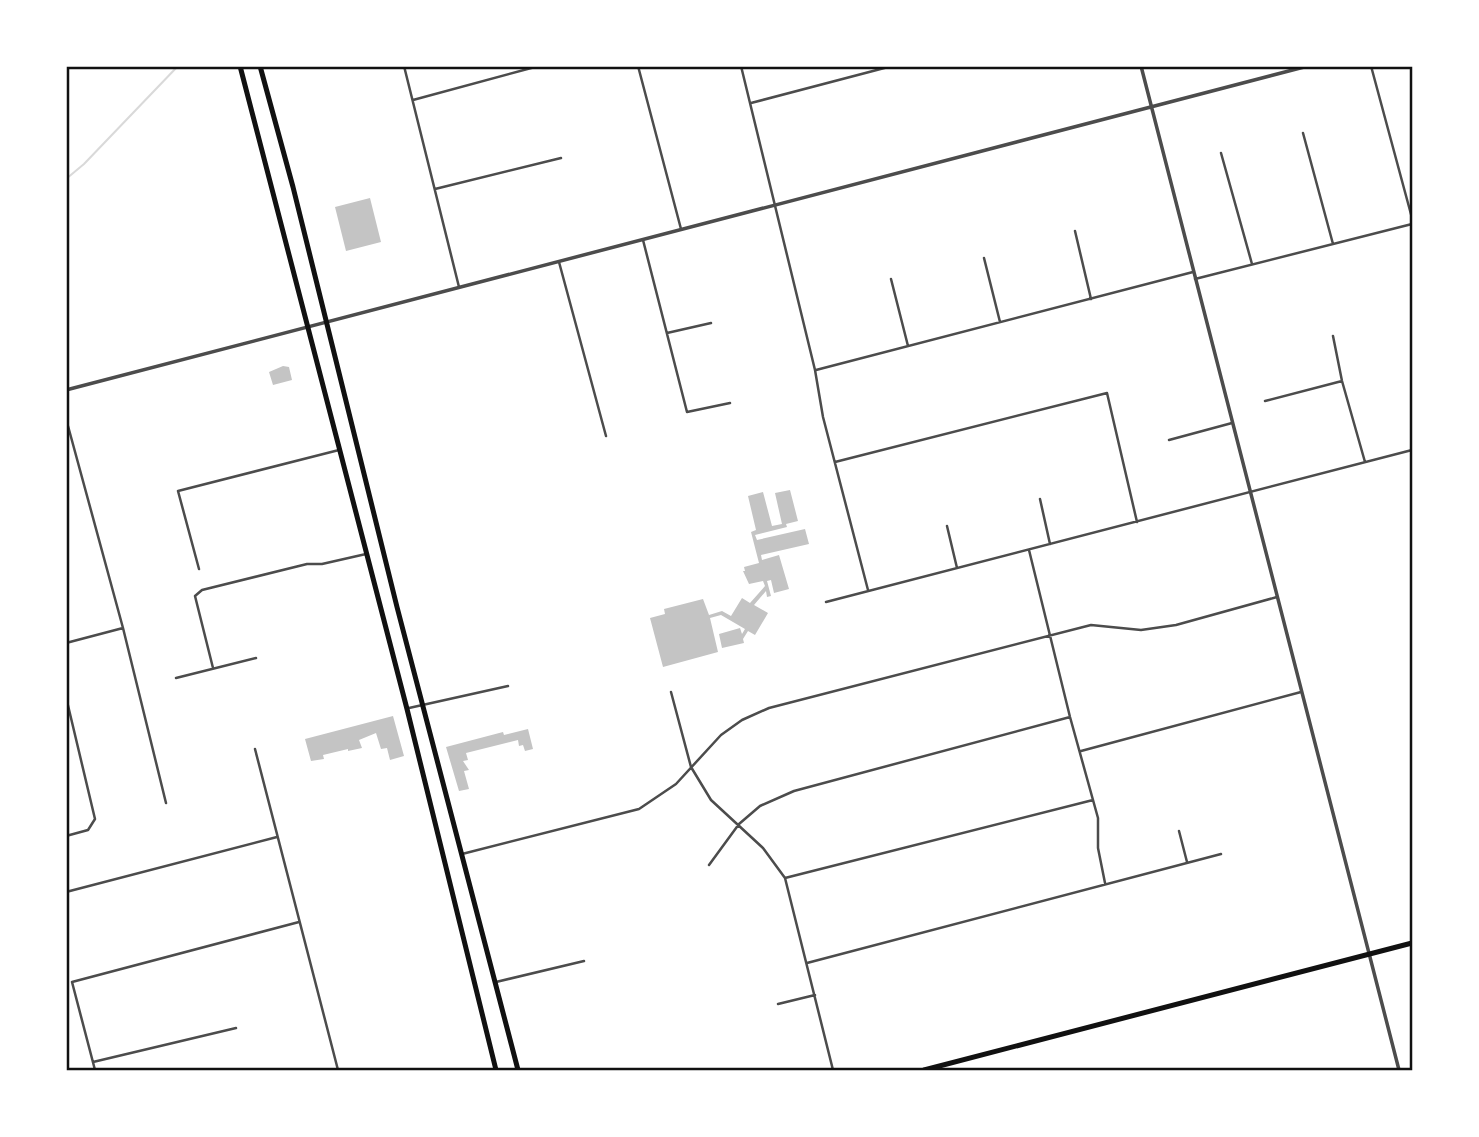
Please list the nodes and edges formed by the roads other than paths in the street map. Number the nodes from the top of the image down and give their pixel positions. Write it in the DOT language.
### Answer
graph roads {
  1 [pos="240,66"];
  2 [pos="260,66"];
  3 [pos="404,66"];
  4 [pos="638,66"];
  5 [pos="741,66"];
  6 [pos="892,66"];
  7 [pos="1141,66"];
  8 [pos="1308,66"];
  9 [pos="1371,66"];
  10 [pos="535,67"];
  11 [pos="412,100"];
  12 [pos="751,103"];
  13 [pos="1150,108"];
  14 [pos="1303,133"];
  15 [pos="1220,153"];
  16 [pos="561,158"];
  17 [pos="434,189"];
  18 [pos="775,206"];
  19 [pos="1412,218"];
  20 [pos="1412,224"];
  21 [pos="681,230"];
  22 [pos="1075,231"];
  23 [pos="643,240"];
  24 [pos="1333,244"];
  25 [pos="984,258"];
  26 [pos="559,262"];
  27 [pos="1252,265"];
  28 [pos="1192,272"];
  29 [pos="891,279"];
  30 [pos="1194,280"];
  31 [pos="459,288"];
  32 [pos="1091,299"];
  33 [pos="1000,322"];
  34 [pos="326,323"];
  35 [pos="711,323"];
  36 [pos="308,327"];
  37 [pos="667,333"];
  38 [pos="1333,336"];
  39 [pos="908,346"];
  40 [pos="815,370"];
  41 [pos="1342,381"];
  42 [pos="66,390"];
  43 [pos="1265,401"];
  44 [pos="730,403"];
  45 [pos="1232,424"];
  46 [pos="68,426"];
  47 [pos="606,436"];
  48 [pos="1169,440"];
  49 [pos="339,450"];
  50 [pos="1412,450"];
  51 [pos="835,463"];
  52 [pos="1365,463"];
  53 [pos="1250,492"];
  54 [pos="1041,499"];
  55 [pos="1138,522"];
  56 [pos="947,527"];
  57 [pos="1051,544"];
  58 [pos="1029,550"];
  59 [pos="366,554"];
  60 [pos="199,569"];
  61 [pos="957,569"];
  62 [pos="869,592"];
  63 [pos="1277,597"];
  64 [pos="826,602"];
  65 [pos="123,628"];
  66 [pos="1051,634"];
  67 [pos="66,643"];
  68 [pos="256,658"];
  69 [pos="213,668"];
  70 [pos="176,678"];
  71 [pos="508,685"];
  72 [pos="671,692"];
  73 [pos="1301,692"];
  74 [pos="66,696"];
  75 [pos="422,705"];
  76 [pos="407,709"];
  77 [pos="1070,718"];
  78 [pos="255,749"];
  79 [pos="1081,751"];
  80 [pos="691,767"];
  81 [pos="1093,800"];
  82 [pos="166,803"];
  83 [pos="739,824"];
  84 [pos="1179,831"];
  85 [pos="66,836"];
  86 [pos="277,837"];
  87 [pos="461,854"];
  88 [pos="1221,854"];
  89 [pos="1187,863"];
  90 [pos="709,865"];
  91 [pos="785,878"];
  92 [pos="1105,885"];
  93 [pos="66,892"];
  94 [pos="299,922"];
  95 [pos="1412,943"];
  96 [pos="1369,954"];
  97 [pos="584,961"];
  98 [pos="807,963"];
  99 [pos="496,982"];
  100 [pos="815,995"];
  101 [pos="778,1004"];
  102 [pos="236,1028"];
  103 [pos="93,1062"];
  104 [pos="943,1068"];
  105 [pos="95,1070"];
  106 [pos="338,1070"];
  107 [pos="496,1070"];
  108 [pos="518,1070"];
  109 [pos="833,1070"];
  110 [pos="924,1070"];
  111 [pos="1399,1070"];
  1 -- 36 [label="main road"];
  2 -- 34 [label="main road"];
  3 -- 11 [label="street"];
  4 -- 21 [label="street"];
  5 -- 12 [label="street"];
  6 -- 12 [label="street"];
  7 -- 13 [label="street"];
  8 -- 13 [label="street"];
  9 -- 19 [label="street"];
  10 -- 11 [label="street"];
  11 -- 17 [label="street"];
  12 -- 18 [label="street"];
  13 -- 18 [label="street"];
  13 -- 28 [label="street"];
  14 -- 24 [label="street"];
  15 -- 27 [label="street"];
  16 -- 17 [label="street"];
  17 -- 31 [label="street"];
  18 -- 21 [label="street"];
  18 -- 40 [label="street"];
  20 -- 24 [label="street"];
  21 -- 23 [label="street"];
  22 -- 32 [label="street"];
  23 -- 26 [label="street"];
  23 -- 37 [label="street"];
  24 -- 27 [label="street"];
  25 -- 33 [label="street"];
  26 -- 31 [label="street"];
  26 -- 47 [label="street"];
  27 -- 30 [label="street"];
  28 -- 30 [label="street"];
  28 -- 32 [label="street"];
  29 -- 39 [label="street"];
  30 -- 45 [label="street"];
  31 -- 34 [label="street"];
  32 -- 33 [label="street"];
  33 -- 39 [label="street"];
  34 -- 36 [label="street"];
  34 -- 75 [label="main road"];
  35 -- 37 [label="street"];
  36 -- 42 [label="street"];
  36 -- 49 [label="main road"];
  37 -- 44 [label="street"];
  38 -- 41 [label="street"];
  39 -- 40 [label="street"];
  40 -- 51 [label="street"];
  41 -- 43 [label="street"];
  41 -- 52 [label="street"];
  45 -- 48 [label="street"];
  45 -- 53 [label="street"];
  46 -- 65 [label="street"];
  49 -- 59 [label="main road"];
  49 -- 60 [label="street"];
  50 -- 52 [label="street"];
  51 -- 55 [label="street"];
  51 -- 62 [label="street"];
  52 -- 53 [label="street"];
  53 -- 55 [label="street"];
  53 -- 63 [label="street"];
  54 -- 57 [label="street"];
  55 -- 57 [label="street"];
  56 -- 61 [label="street"];
  57 -- 58 [label="street"];
  58 -- 61 [label="street"];
  58 -- 66 [label="street"];
  59 -- 69 [label="street"];
  59 -- 76 [label="main road"];
  61 -- 62 [label="street"];
  62 -- 64 [label="street"];
  63 -- 66 [label="street"];
  63 -- 73 [label="street"];
  65 -- 67 [label="street"];
  65 -- 82 [label="street"];
  66 -- 77 [label="street"];
  66 -- 80 [label="street"];
  68 -- 69 [label="street"];
  69 -- 70 [label="street"];
  71 -- 75 [label="street"];
  72 -- 80 [label="street"];
  73 -- 79 [label="street"];
  73 -- 96 [label="street"];
  74 -- 85 [label="street"];
  75 -- 76 [label="street"];
  75 -- 87 [label="main road"];
  76 -- 107 [label="main road"];
  77 -- 79 [label="street"];
  77 -- 83 [label="street"];
  78 -- 86 [label="street"];
  79 -- 81 [label="street"];
  80 -- 83 [label="street"];
  80 -- 87 [label="street"];
  81 -- 91 [label="street"];
  81 -- 92 [label="street"];
  83 -- 90 [label="street"];
  83 -- 91 [label="street"];
  84 -- 89 [label="street"];
  86 -- 93 [label="street"];
  86 -- 94 [label="street"];
  87 -- 99 [label="main road"];
  88 -- 89 [label="street"];
  89 -- 92 [label="street"];
  91 -- 98 [label="street"];
  92 -- 98 [label="street"];
  94 -- 103 [label="street"];
  94 -- 106 [label="street"];
  95 -- 96 [label="main road"];
  96 -- 104 [label="main road"];
  96 -- 111 [label="street"];
  97 -- 99 [label="street"];
  98 -- 100 [label="street"];
  99 -- 108 [label="main road"];
  100 -- 101 [label="street"];
  100 -- 109 [label="street"];
  102 -- 103 [label="street"];
  103 -- 105 [label="street"];
  104 -- 110 [label="main road"];
}
